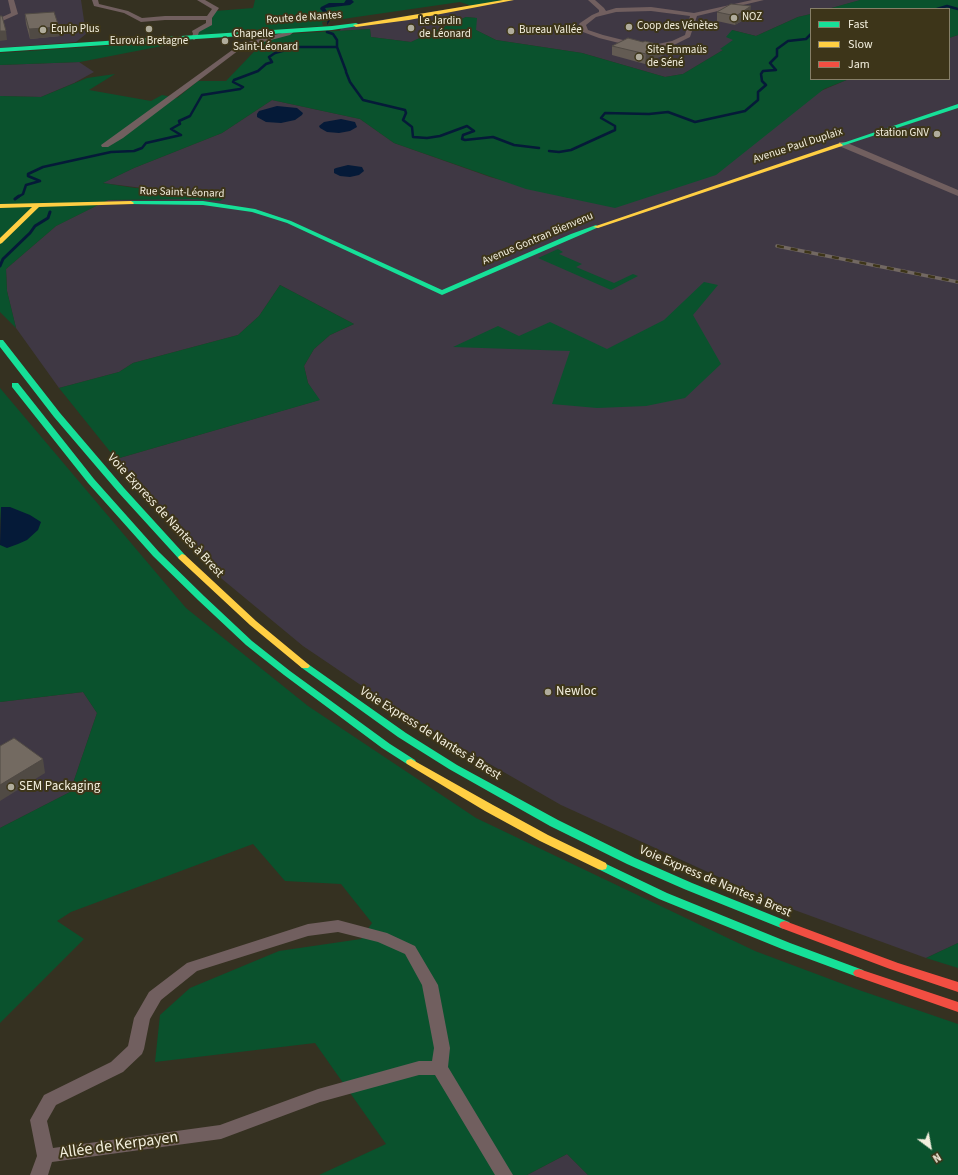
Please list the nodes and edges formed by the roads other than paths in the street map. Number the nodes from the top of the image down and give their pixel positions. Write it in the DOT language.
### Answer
graph roads {
  1 [pos="11,0"];
  2 [pos="95,0"];
  3 [pos="200,0"];
  4 [pos="515,0"];
  5 [pos="591,0"];
  6 [pos="761,0"];
  7 [pos="508,1"];
  8 [pos="603,13"];
  9 [pos="694,15"];
  10 [pos="209,18"];
  11 [pos="0,20"];
  12 [pos="292,31"];
  13 [pos="194,38"];
  14 [pos="0,49"];
  15 [pos="958,106"];
  16 [pos="842,144"];
  17 [pos="105,145"];
  18 [pos="958,193"];
  19 [pos="0,206"];
  20 [pos="37,206"];
  21 [pos="646,210"];
  22 [pos="0,242"];
  23 [pos="442,293"];
  24 [pos="0,342"];
  25 [pos="7,375"];
  26 [pos="958,987"];
  27 [pos="958,1007"];
  28 [pos="440,1068"];
  29 [pos="46,1156"];
  30 [pos="39,1175"];
  31 [pos="504,1175"];
  1 -- 11 [label="street"];
  2 -- 10 [label="street"];
  3 -- 10 [label="street"];
  4 -- 7 [label="street"];
  5 -- 8 [label="street"];
  6 -- 9 [label="street"];
  7 -- 12 [label="main road, Route de Nantes"];
  8 -- 9 [label="street"];
  8 -- 9 [label="street"];
  10 -- 13 [label="street"];
  12 -- 13 [label="main road, Route de Nantes"];
  12 -- 17 [label="street"];
  13 -- 14 [label="main road, Route de Nantes"];
  15 -- 16 [label="main road, Avenue Paul Duplaix"];
  16 -- 18 [label="street"];
  16 -- 21 [label="main road, Avenue Paul Duplaix"];
  19 -- 20 [label="main road, Rue Saint-Léonard"];
  20 -- 22 [label="main road"];
  20 -- 23 [label="main road, Rue Saint-Léonard"];
  21 -- 23 [label="main road, Avenue Gontran Bienvenu"];
  24 -- 26 [label="main road, Voie Express de Nantes à Brest"];
  25 -- 27 [label="main road"];
  28 -- 29 [label="street, Allée de Kerpayen"];
  28 -- 29 [label="street, Allée de Kerpayen"];
  28 -- 31 [label="street"];
  29 -- 30 [label="street"];
}
